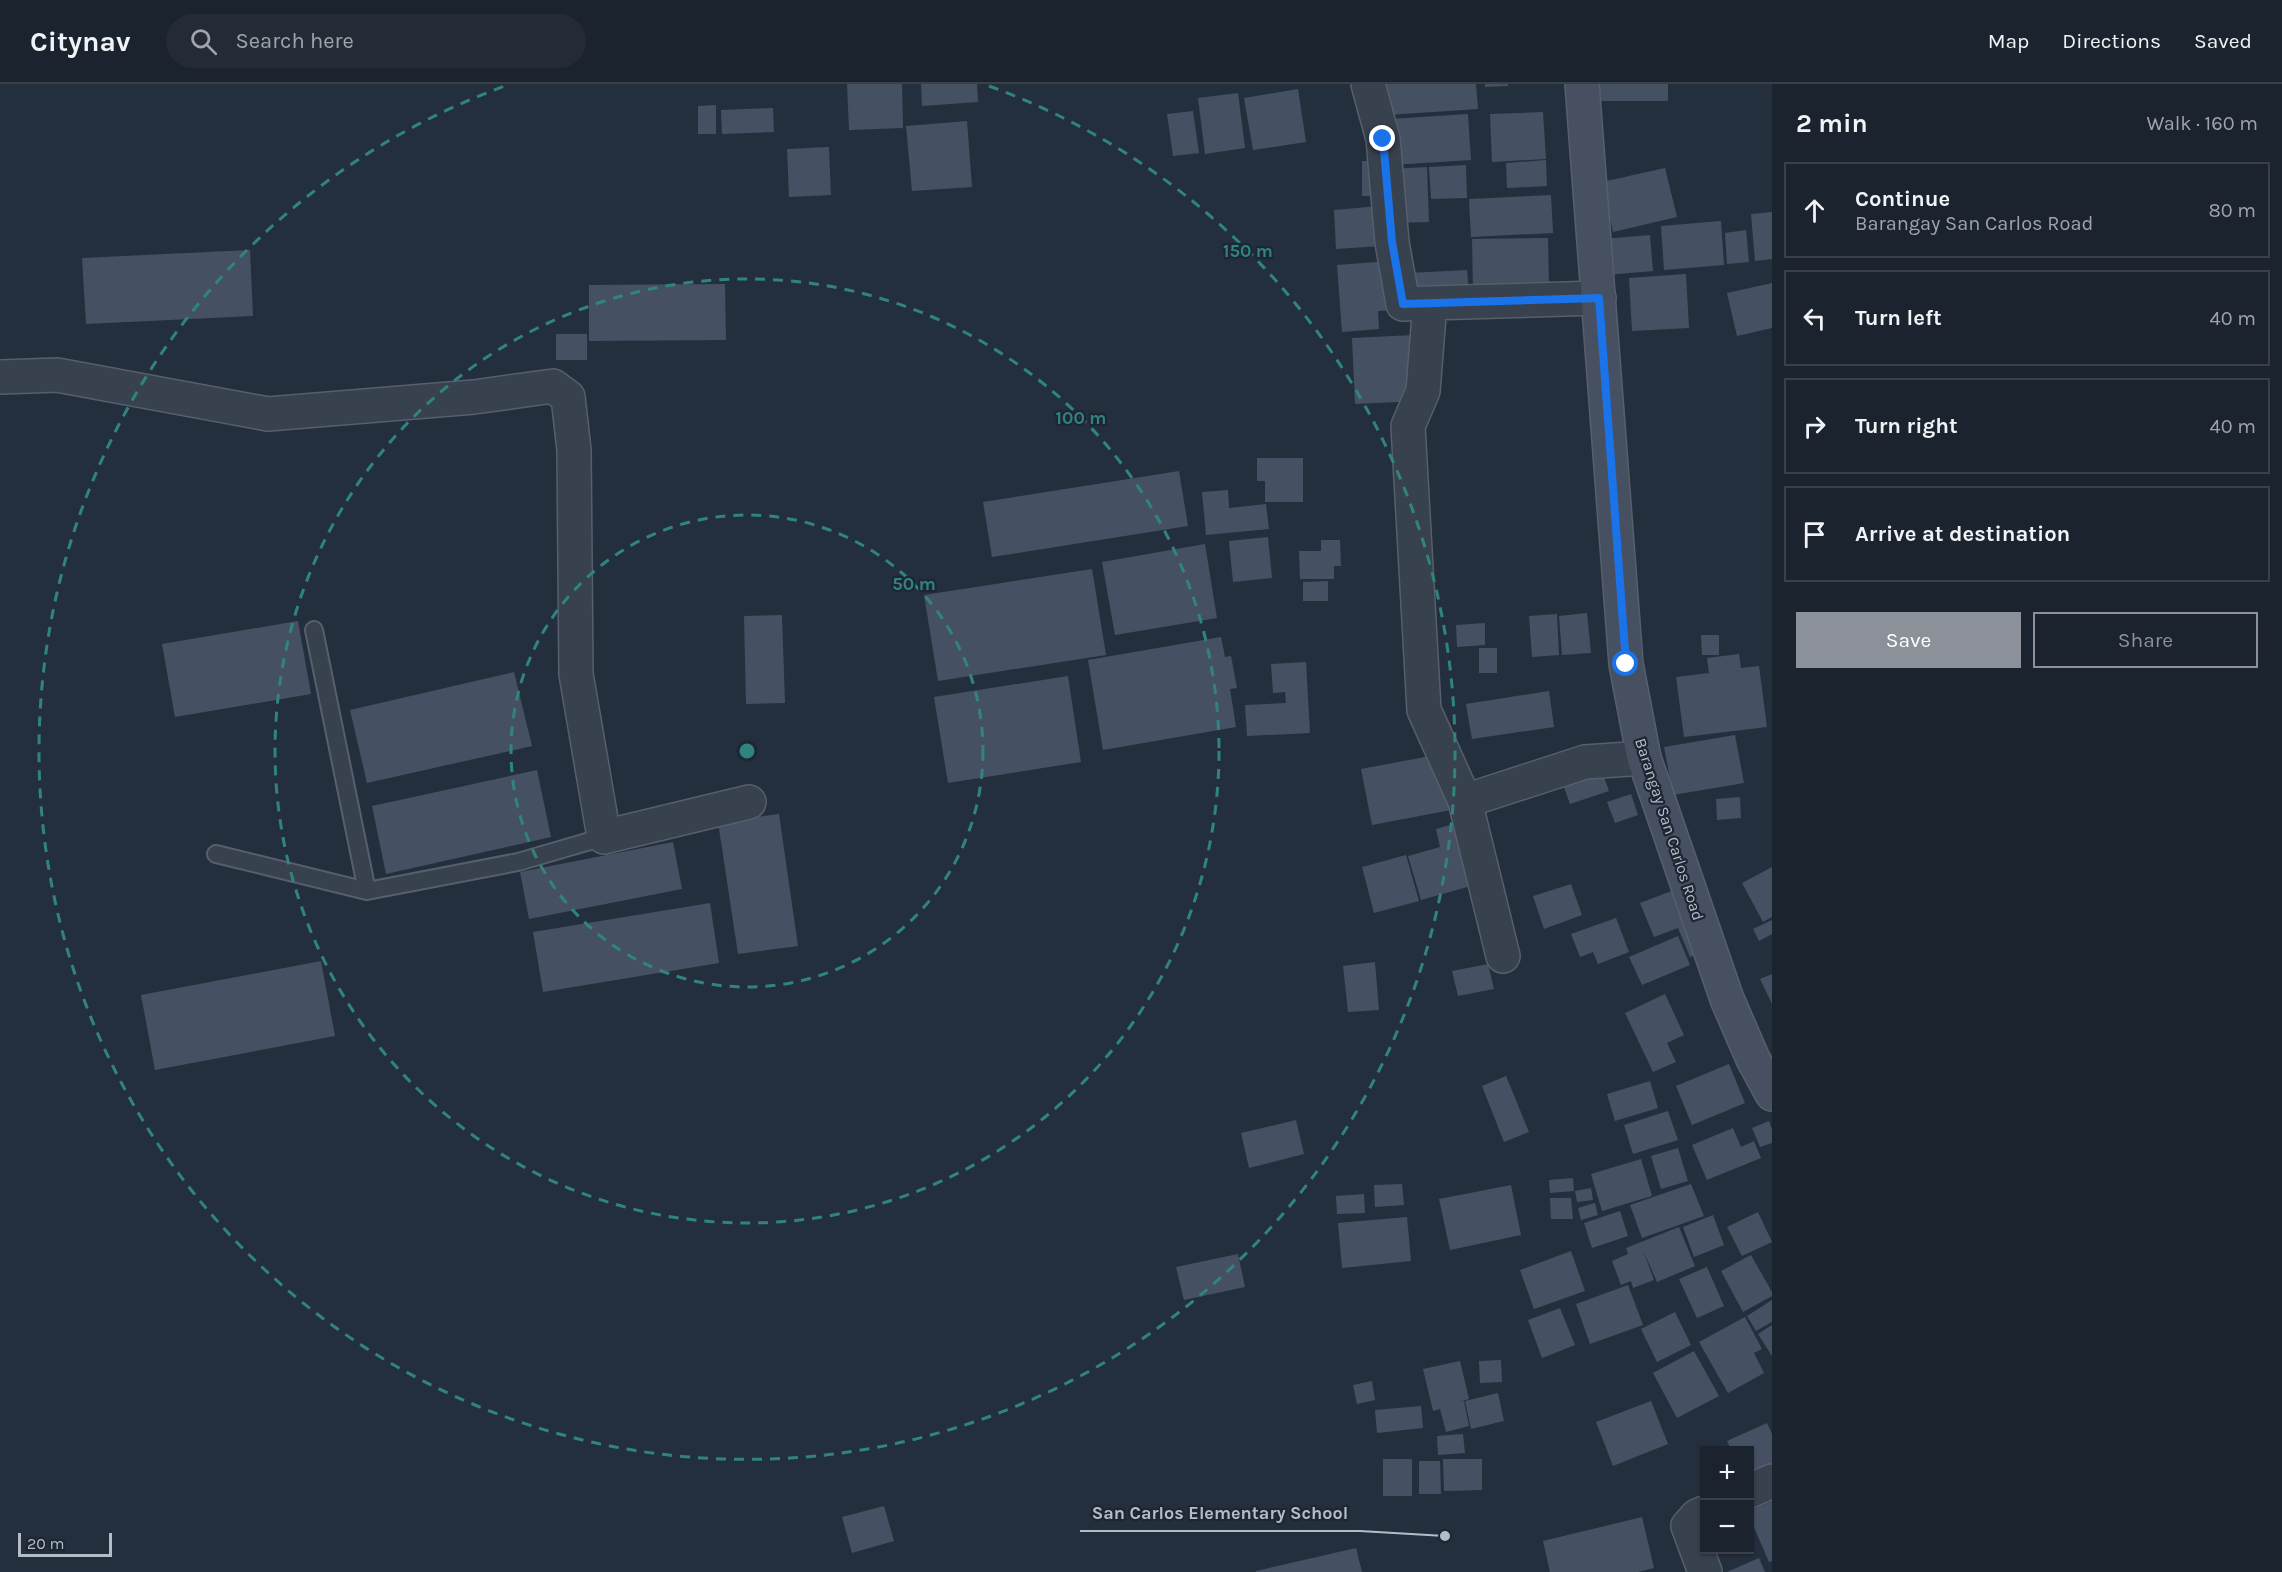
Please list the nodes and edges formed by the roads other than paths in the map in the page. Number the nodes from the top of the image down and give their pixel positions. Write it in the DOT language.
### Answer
graph roads {
  1 [pos="1368,84"];
  2 [pos="1582,84"];
  3 [pos="1599,298"];
  4 [pos="1430,303"];
  5 [pos="0,377"];
  6 [pos="314,630"];
  7 [pos="1644,758"];
  8 [pos="1465,801"];
  9 [pos="749,802"];
  10 [pos="604,837"];
  11 [pos="216,854"];
  12 [pos="367,891"];
  13 [pos="1503,956"];
  14 [pos="1772,1094"];
  15 [pos="1772,1481"];
  16 [pos="1754,1489"];
  17 [pos="1700,1514"];
  18 [pos="1705,1572"];
  1 -- 4 [label="street"];
  2 -- 3 [label="street, Barangay San Carlos Road"];
  3 -- 4 [label="street"];
  3 -- 7 [label="street, Barangay San Carlos Road"];
  4 -- 8 [label="street"];
  5 -- 10 [label="street"];
  6 -- 12 [label="lane"];
  7 -- 8 [label="street"];
  7 -- 14 [label="street, Barangay San Carlos Road"];
  8 -- 13 [label="street"];
  9 -- 10 [label="street"];
  10 -- 12 [label="lane"];
  11 -- 12 [label="lane"];
  15 -- 16 [label="street"];
  17 -- 18 [label="street"];
}
